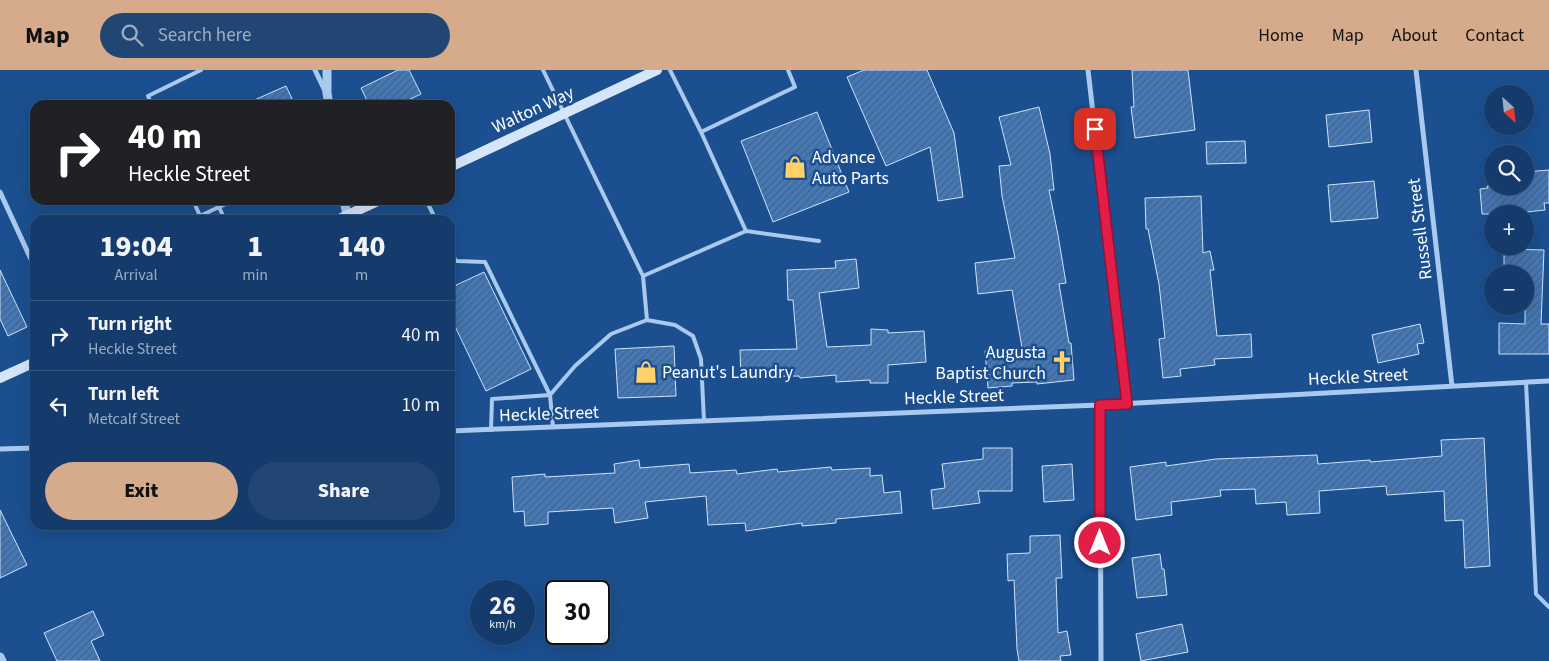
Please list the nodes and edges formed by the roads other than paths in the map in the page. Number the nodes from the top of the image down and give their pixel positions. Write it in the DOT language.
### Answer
graph roads {
  1 [pos="201,70"];
  2 [pos="315,70"];
  3 [pos="327,70"];
  4 [pos="543,70"];
  5 [pos="657,70"];
  6 [pos="670,70"];
  7 [pos="788,70"];
  8 [pos="1088,70"];
  9 [pos="1416,70"];
  10 [pos="327,94"];
  11 [pos="150,100"];
  12 [pos="328,100"];
  13 [pos="564,114"];
  14 [pos="701,132"];
  15 [pos="455,165"];
  16 [pos="0,192"];
  17 [pos="224,205"];
  18 [pos="345,205"];
  19 [pos="369,205"];
  20 [pos="219,207"];
  21 [pos="202,215"];
  22 [pos="223,215"];
  23 [pos="347,215"];
  24 [pos="746,231"];
  25 [pos="819,241"];
  26 [pos="30,257"];
  27 [pos="455,259"];
  28 [pos="643,276"];
  29 [pos="647,320"];
  30 [pos="30,364"];
  31 [pos="0,378"];
  32 [pos="1549,381"];
  33 [pos="1526,382"];
  34 [pos="1452,386"];
  35 [pos="550,395"];
  36 [pos="1127,404"];
  37 [pos="1100,405"];
  38 [pos="704,421"];
  39 [pos="553,427"];
  40 [pos="491,430"];
  41 [pos="455,431"];
  42 [pos="30,448"];
  43 [pos="0,449"];
  44 [pos="1549,607"];
  45 [pos="0,656"];
  46 [pos="2,661"];
  47 [pos="1101,661"];
  1 -- 11 [label="lane"];
  2 -- 10 [label="street"];
  3 -- 10 [label="street"];
  4 -- 13 [label="lane"];
  5 -- 13 [label="main road, Walton Way"];
  6 -- 14 [label="lane"];
  7 -- 14 [label="lane"];
  8 -- 36 [label="street"];
  9 -- 34 [label="street, Russell Street"];
  10 -- 12 [label="street"];
  13 -- 15 [label="main road, Walton Way"];
  13 -- 28 [label="lane"];
  14 -- 24 [label="lane"];
  16 -- 26 [label="street"];
  17 -- 20 [label="lane"];
  18 -- 23 [label="street"];
  19 -- 23 [label="main road"];
  20 -- 21 [label="lane"];
  20 -- 22 [label="lane"];
  24 -- 25 [label="lane"];
  24 -- 28 [label="lane"];
  27 -- 35 [label="lane"];
  28 -- 29 [label="lane"];
  29 -- 35 [label="lane"];
  29 -- 38 [label="lane"];
  30 -- 31 [label="main road"];
  32 -- 33 [label="street, Heckle Street"];
  33 -- 34 [label="street, Heckle Street"];
  33 -- 44 [label="lane"];
  34 -- 36 [label="street, Heckle Street"];
  35 -- 39 [label="lane"];
  35 -- 40 [label="lane"];
  36 -- 37 [label="street, Heckle Street"];
  37 -- 38 [label="street, Heckle Street"];
  37 -- 47 [label="street"];
  38 -- 39 [label="street, Heckle Street"];
  39 -- 40 [label="street, Heckle Street"];
  40 -- 41 [label="street, Heckle Street"];
  42 -- 43 [label="street"];
  45 -- 46 [label="street"];
}
